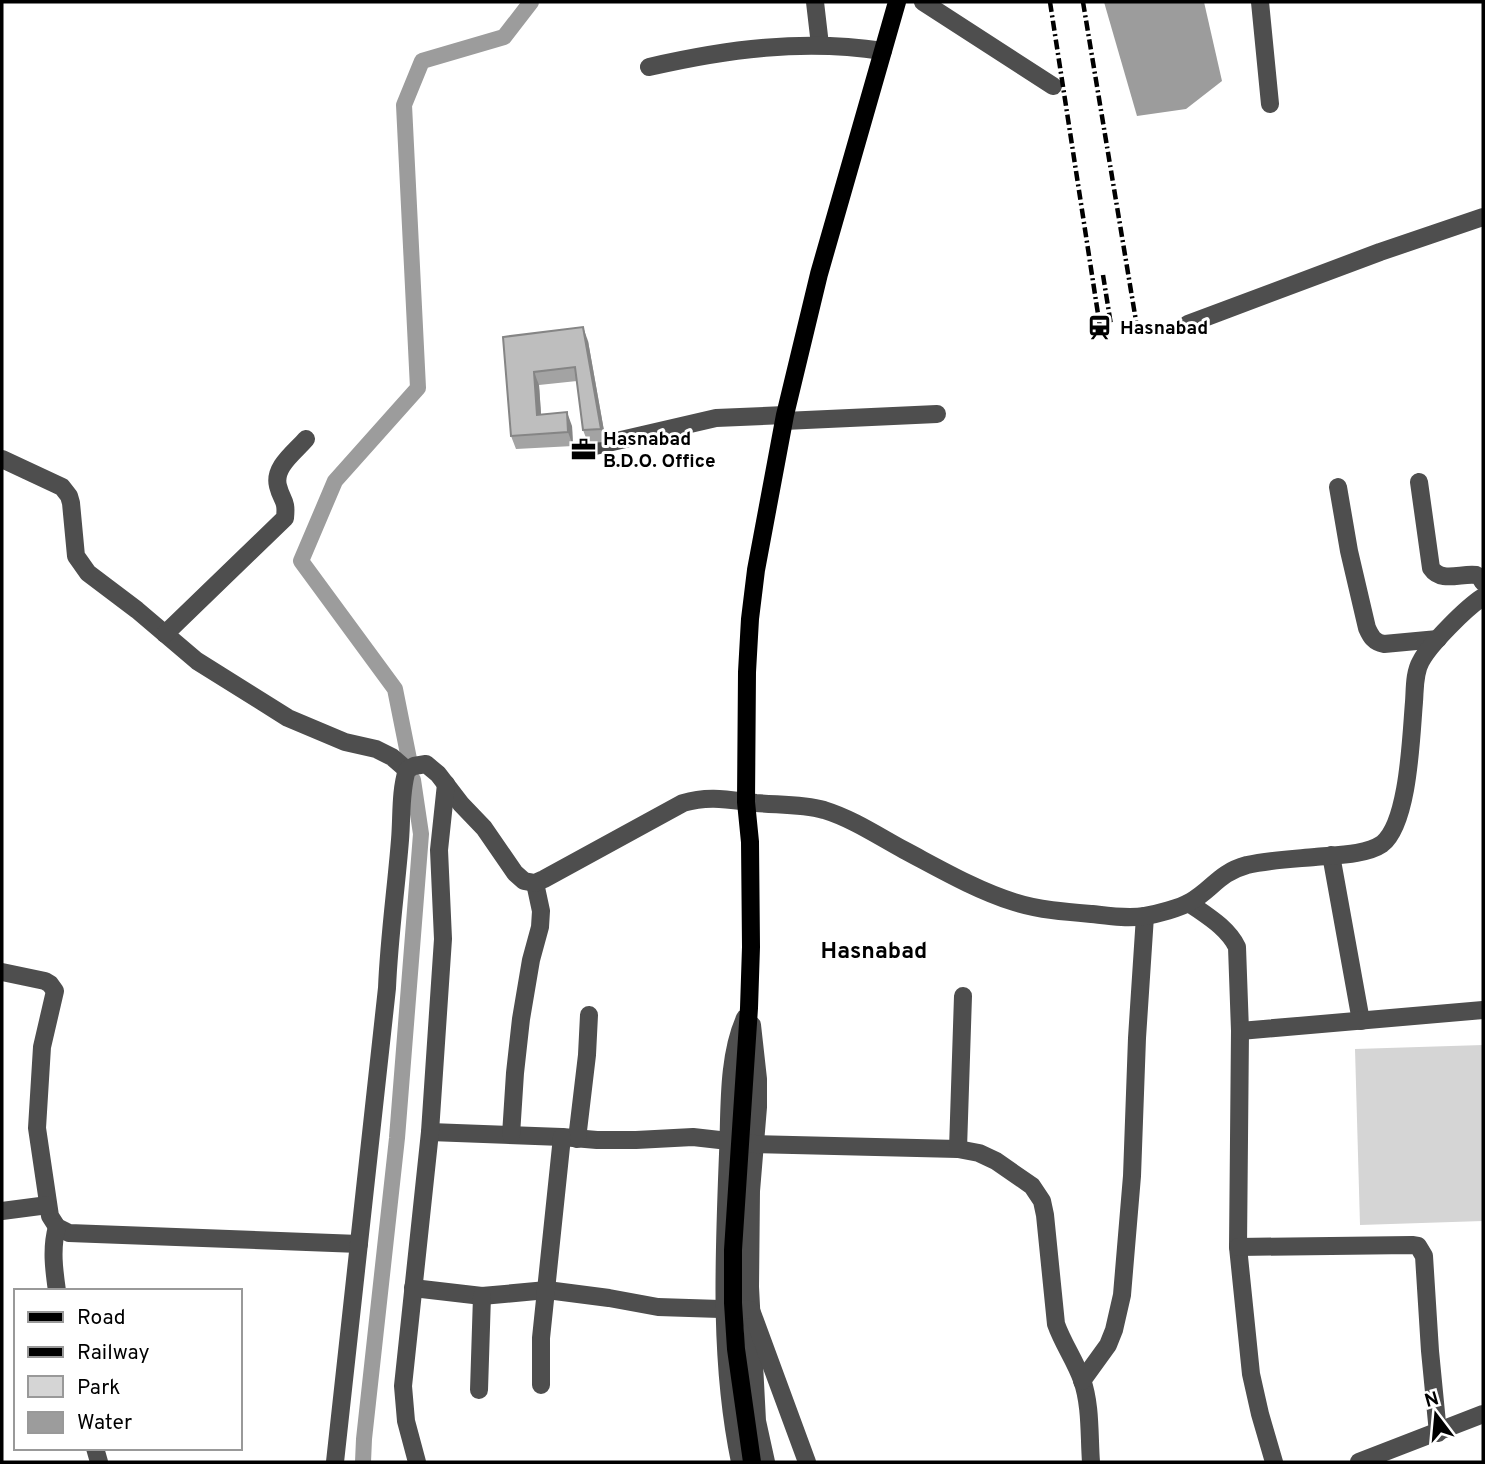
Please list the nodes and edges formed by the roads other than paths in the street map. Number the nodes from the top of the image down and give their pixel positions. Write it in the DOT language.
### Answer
graph roads {
  1 [pos="815,2"];
  2 [pos="897,2"];
  3 [pos="923,2"];
  4 [pos="1260,2"];
  5 [pos="820,44"];
  6 [pos="883,51"];
  7 [pos="649,67"];
  8 [pos="1053,86"];
  9 [pos="1270,104"];
  10 [pos="1483,216"];
  11 [pos="1188,324"];
  12 [pos="937,414"];
  13 [pos="784,418"];
  14 [pos="306,439"];
  15 [pos="582,449"];
  16 [pos="2,459"];
  17 [pos="1419,482"];
  18 [pos="1338,487"];
  19 [pos="1483,582"];
  20 [pos="1483,597"];
  21 [pos="165,635"];
  22 [pos="1438,639"];
  23 [pos="407,770"];
  24 [pos="446,784"];
  25 [pos="746,802"];
  26 [pos="1331,855"];
  27 [pos="535,883"];
  28 [pos="1189,903"];
  29 [pos="1144,916"];
  30 [pos="2,972"];
  31 [pos="963,996"];
  32 [pos="749,1008"];
  33 [pos="1483,1010"];
  34 [pos="589,1015"];
  35 [pos="1361,1020"];
  36 [pos="1240,1031"];
  37 [pos="430,1132"];
  38 [pos="510,1135"];
  39 [pos="570,1138"];
  40 [pos="729,1141"];
  41 [pos="755,1144"];
  42 [pos="958,1149"];
  43 [pos="48,1205"];
  44 [pos="2,1212"];
  45 [pos="57,1227"];
  46 [pos="359,1244"];
  47 [pos="1238,1247"];
  48 [pos="413,1288"];
  49 [pos="57,1289"];
  50 [pos="547,1290"];
  51 [pos="482,1296"];
  52 [pos="724,1309"];
  53 [pos="751,1310"];
  54 [pos="1082,1381"];
  55 [pos="541,1385"];
  56 [pos="479,1390"];
  57 [pos="1483,1414"];
  58 [pos="1438,1433"];
  59 [pos="335,1462"];
  60 [pos="417,1462"];
  61 [pos="740,1462"];
  62 [pos="752,1462"];
  63 [pos="766,1462"];
  64 [pos="807,1462"];
  65 [pos="1091,1462"];
  66 [pos="1274,1462"];
  67 [pos="1359,1462"];
  1 -- 5 [label="street"];
  2 -- 6 [label="main road"];
  3 -- 8 [label="street"];
  4 -- 9 [label="street"];
  5 -- 6 [label="street"];
  5 -- 7 [label="street"];
  6 -- 13 [label="main road"];
  10 -- 11 [label="street"];
  12 -- 13 [label="street"];
  13 -- 15 [label="street"];
  13 -- 25 [label="main road"];
  14 -- 21 [label="street"];
  16 -- 21 [label="street"];
  17 -- 19 [label="street"];
  18 -- 22 [label="street"];
  20 -- 22 [label="street"];
  21 -- 23 [label="street"];
  22 -- 26 [label="street"];
  23 -- 24 [label="street"];
  23 -- 46 [label="street"];
  24 -- 27 [label="street"];
  24 -- 37 [label="street"];
  25 -- 27 [label="street"];
  25 -- 29 [label="street"];
  25 -- 32 [label="main road"];
  26 -- 28 [label="street"];
  26 -- 35 [label="street"];
  27 -- 38 [label="street"];
  28 -- 29 [label="street"];
  28 -- 36 [label="street"];
  29 -- 54 [label="street"];
  30 -- 43 [label="street"];
  31 -- 42 [label="street"];
  32 -- 40 [label="street"];
  32 -- 41 [label="street"];
  32 -- 62 [label="main road"];
  33 -- 35 [label="street"];
  34 -- 39 [label="street"];
  35 -- 36 [label="street"];
  36 -- 47 [label="street"];
  37 -- 38 [label="street"];
  37 -- 48 [label="street"];
  38 -- 39 [label="street"];
  39 -- 40 [label="street"];
  39 -- 50 [label="street"];
  40 -- 41 [label="street"];
  40 -- 52 [label="street"];
  41 -- 42 [label="street"];
  41 -- 53 [label="street"];
  42 -- 54 [label="street"];
  43 -- 44 [label="street"];
  43 -- 45 [label="street"];
  45 -- 46 [label="street"];
  45 -- 49 [label="street"];
  46 -- 59 [label="street"];
  47 -- 58 [label="street"];
  47 -- 66 [label="street"];
  48 -- 51 [label="street"];
  48 -- 60 [label="street"];
  50 -- 51 [label="street"];
  50 -- 52 [label="street"];
  50 -- 55 [label="street"];
  51 -- 56 [label="street"];
  52 -- 53 [label="street"];
  52 -- 61 [label="street"];
  53 -- 63 [label="street"];
  53 -- 64 [label="street"];
  54 -- 65 [label="street"];
  57 -- 58 [label="street"];
  58 -- 67 [label="street"];
}
